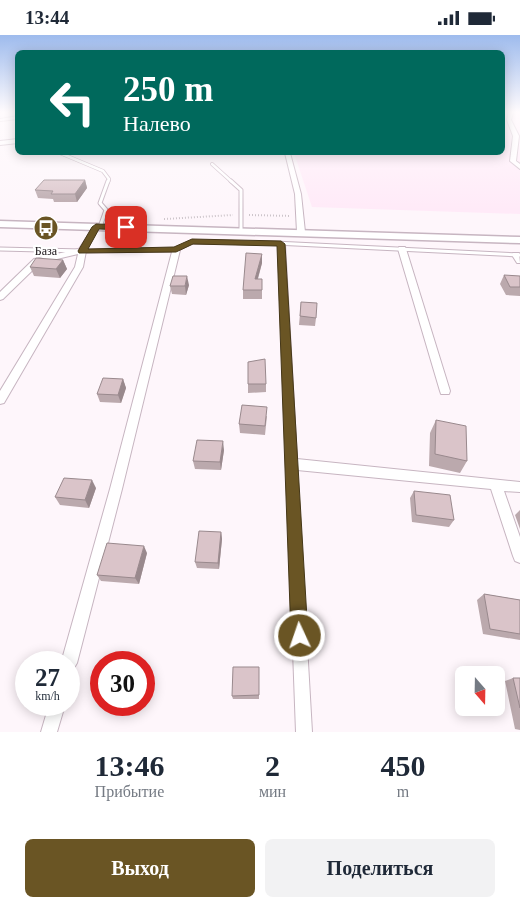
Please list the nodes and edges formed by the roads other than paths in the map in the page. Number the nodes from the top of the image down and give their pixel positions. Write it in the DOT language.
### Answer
graph roads {
  1 [pos="515,145"];
  2 [pos="65,155"];
  3 [pos="288,155"];
  4 [pos="212,164"];
  5 [pos="520,167"];
  6 [pos="0,224"];
  7 [pos="98,227"];
  8 [pos="241,230"];
  9 [pos="301,231"];
  10 [pos="520,240"];
  11 [pos="281,244"];
  12 [pos="0,249"];
  13 [pos="402,249"];
  14 [pos="176,250"];
  15 [pos="82,251"];
  16 [pos="519,257"];
  17 [pos="0,297"];
  18 [pos="445,391"];
  19 [pos="0,400"];
  20 [pos="292,464"];
  21 [pos="496,486"];
  22 [pos="520,487"];
  23 [pos="520,556"];
  24 [pos="72,651"];
  25 [pos="54,716"];
  26 [pos="50,732"];
  27 [pos="304,732"];
  1 -- 5 [label="street"];
  2 -- 7 [label="lane"];
  3 -- 9 [label="street"];
  4 -- 8 [label="lane"];
  6 -- 7 [label="main road"];
  7 -- 8 [label="main road"];
  7 -- 15 [label="street"];
  8 -- 9 [label="main road"];
  9 -- 10 [label="main road"];
  11 -- 13 [label="lane"];
  11 -- 14 [label="lane"];
  11 -- 20 [label="street"];
  12 -- 15 [label="lane"];
  13 -- 16 [label="lane"];
  13 -- 18 [label="street"];
  14 -- 15 [label="lane"];
  14 -- 24 [label="street"];
  15 -- 17 [label="street"];
  15 -- 19 [label="street"];
  20 -- 21 [label="street"];
  20 -- 27 [label="street"];
  21 -- 22 [label="street"];
  21 -- 23 [label="street"];
  25 -- 26 [label="street"];
}
